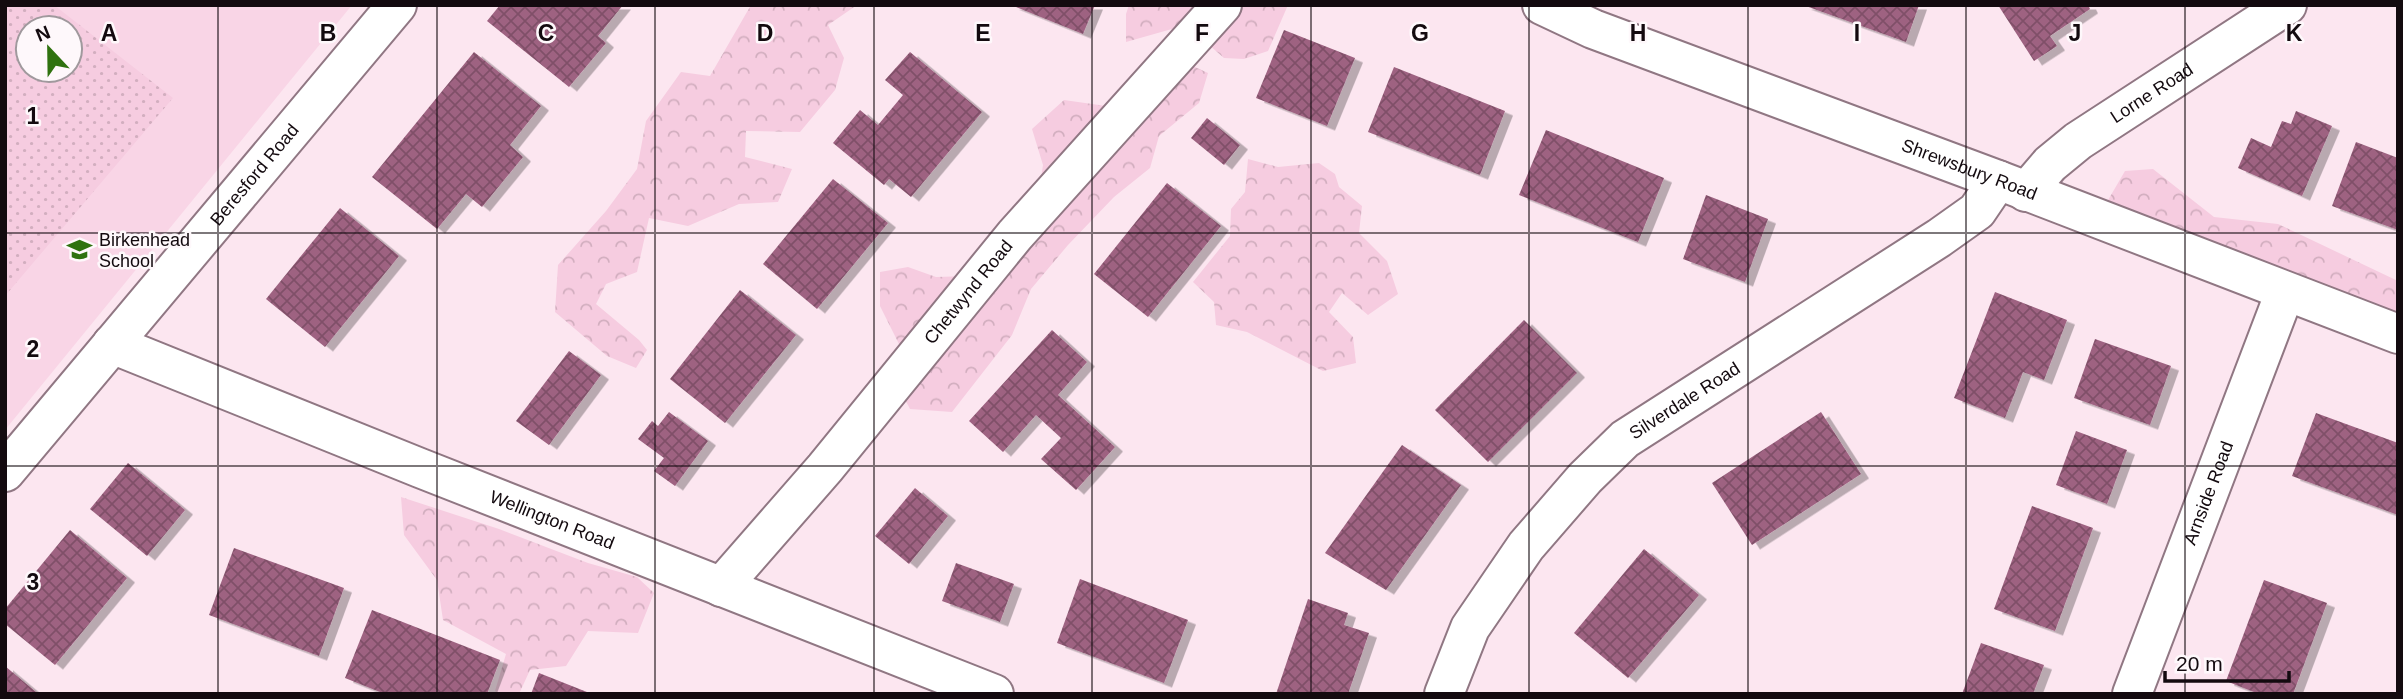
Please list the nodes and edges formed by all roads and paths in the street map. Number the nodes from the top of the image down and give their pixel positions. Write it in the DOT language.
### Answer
graph roads {
  1 [pos="397,5"];
  2 [pos="1223,5"];
  3 [pos="1542,5"];
  4 [pos="2287,5"];
  5 [pos="2012,186"];
  6 [pos="2285,292"];
  7 [pos="2398,334"];
  8 [pos="112,344"];
  9 [pos="5,472"];
  10 [pos="721,587"];
  11 [pos="994,694"];
  12 [pos="1444,694"];
  13 [pos="2132,694"];
  1 -- 8 [label="street, Beresford Road"];
  2 -- 10 [label="street, Chetwynd Road"];
  3 -- 5 [label="street, Shrewsbury Road"];
  4 -- 5 [label="street, Lorne Road"];
  5 -- 6 [label="street, Shrewsbury Road"];
  5 -- 12 [label="street, Silverdale Road"];
  6 -- 7 [label="street, Shrewsbury Road"];
  6 -- 13 [label="street, Arnside Road"];
  8 -- 9 [label="street, Beresford Road"];
  8 -- 10 [label="street, Wellington Road"];
  10 -- 11 [label="street, Wellington Road"];
}
